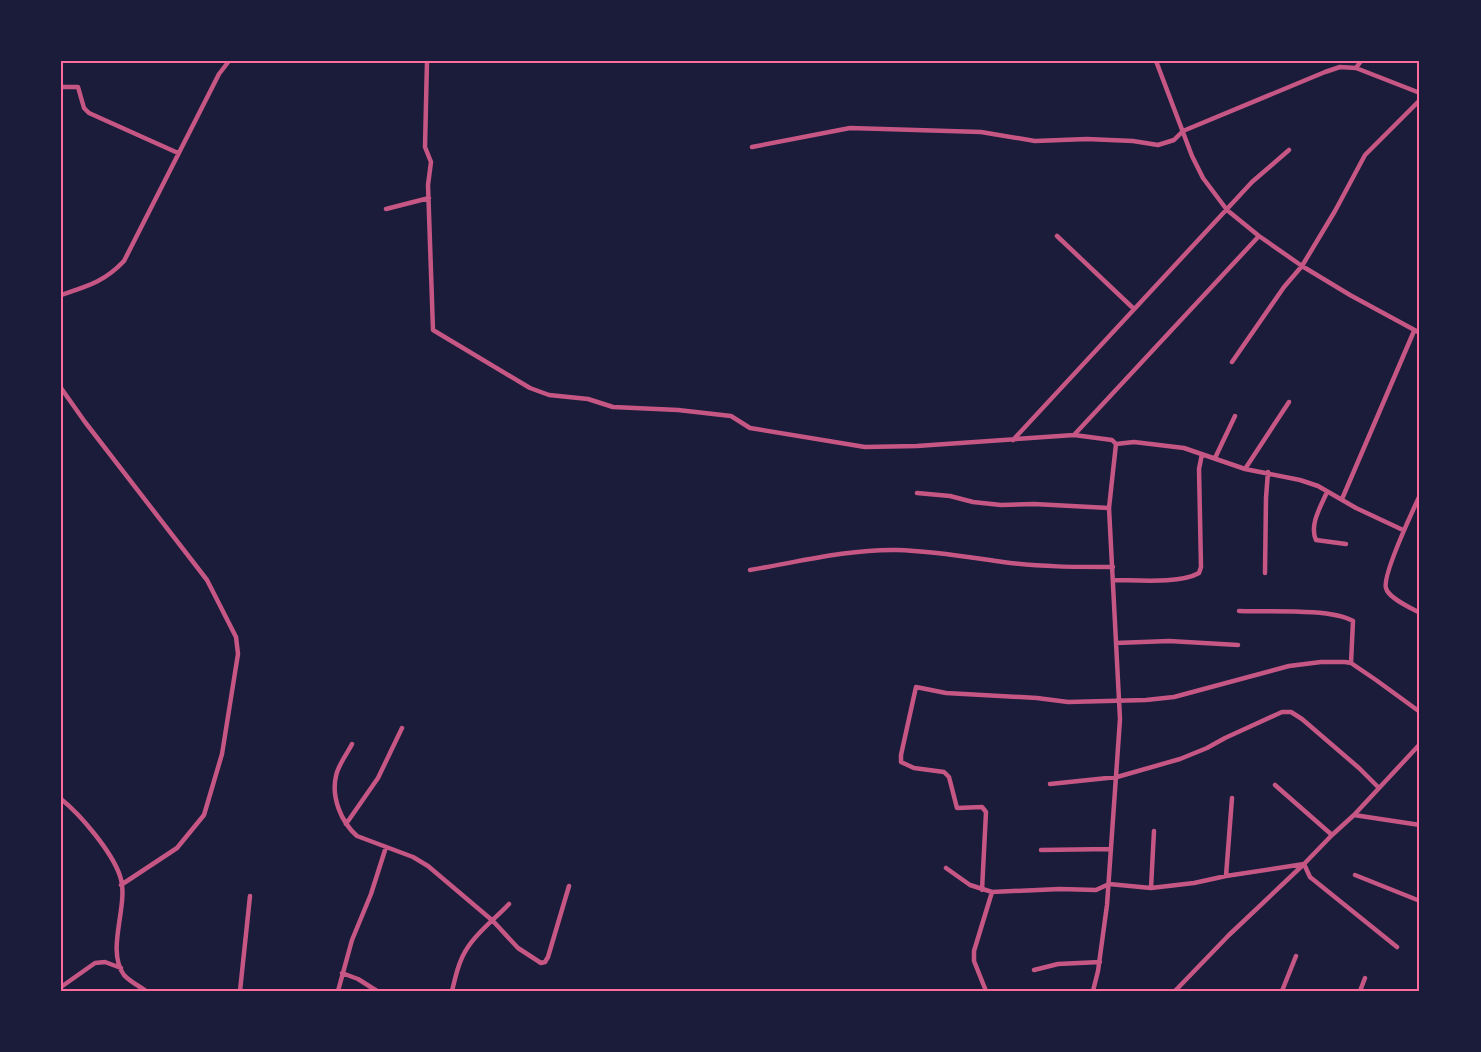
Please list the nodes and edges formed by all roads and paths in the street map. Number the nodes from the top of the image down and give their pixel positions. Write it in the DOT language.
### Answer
graph roads {
  1 [pos="229,61"];
  2 [pos="427,61"];
  3 [pos="1156,61"];
  4 [pos="1361,61"];
  5 [pos="1356,68"];
  6 [pos="61,87"];
  7 [pos="1420,93"];
  8 [pos="1420,100"];
  9 [pos="1183,131"];
  10 [pos="752,146"];
  11 [pos="1289,150"];
  12 [pos="178,152"];
  13 [pos="429,198"];
  14 [pos="386,208"];
  15 [pos="1227,210"];
  16 [pos="1057,236"];
  17 [pos="1259,236"];
  18 [pos="1302,266"];
  19 [pos="61,296"];
  20 [pos="1134,309"];
  21 [pos="1414,331"];
  22 [pos="1420,333"];
  23 [pos="1232,362"];
  24 [pos="61,388"];
  25 [pos="1289,402"];
  26 [pos="1235,416"];
  27 [pos="1074,435"];
  28 [pos="1013,440"];
  29 [pos="1116,444"];
  30 [pos="1202,454"];
  31 [pos="1215,458"];
  32 [pos="1245,469"];
  33 [pos="1268,472"];
  34 [pos="1327,492"];
  35 [pos="916,493"];
  36 [pos="1420,495"];
  37 [pos="1342,499"];
  38 [pos="1109,508"];
  39 [pos="1403,530"];
  40 [pos="1346,544"];
  41 [pos="1113,567"];
  42 [pos="750,570"];
  43 [pos="1265,573"];
  44 [pos="1114,580"];
  45 [pos="1239,611"];
  46 [pos="1420,613"];
  47 [pos="1116,643"];
  48 [pos="1238,645"];
  49 [pos="1351,663"];
  50 [pos="1120,702"];
  51 [pos="1420,712"];
  52 [pos="402,728"];
  53 [pos="352,744"];
  54 [pos="1419,747"];
  55 [pos="1117,777"];
  56 [pos="1050,784"];
  57 [pos="1275,785"];
  58 [pos="1379,788"];
  59 [pos="1232,798"];
  60 [pos="61,799"];
  61 [pos="1354,815"];
  62 [pos="346,824"];
  63 [pos="1420,824"];
  64 [pos="1154,831"];
  65 [pos="1332,835"];
  66 [pos="386,847"];
  67 [pos="1111,849"];
  68 [pos="1041,850"];
  69 [pos="1304,864"];
  70 [pos="946,868"];
  71 [pos="1226,876"];
  72 [pos="1355,876"];
  73 [pos="1109,884"];
  74 [pos="121,885"];
  75 [pos="569,886"];
  76 [pos="1151,888"];
  77 [pos="982,890"];
  78 [pos="992,892"];
  79 [pos="250,896"];
  80 [pos="1420,901"];
  81 [pos="508,904"];
  82 [pos="493,921"];
  83 [pos="1398,947"];
  84 [pos="1296,956"];
  85 [pos="1100,962"];
  86 [pos="121,968"];
  87 [pos="1034,970"];
  88 [pos="342,973"];
  89 [pos="1364,978"];
  90 [pos="61,987"];
  91 [pos="146,991"];
  92 [pos="240,991"];
  93 [pos="338,991"];
  94 [pos="377,991"];
  95 [pos="452,991"];
  96 [pos="986,991"];
  97 [pos="1094,991"];
  98 [pos="1174,991"];
  99 [pos="1282,991"];
  100 [pos="1360,991"];
  1 -- 12 [label="street"];
  2 -- 13 [label="street"];
  3 -- 9 [label="street"];
  4 -- 5 [label="street"];
  5 -- 7 [label="street"];
  5 -- 9 [label="street"];
  6 -- 12 [label="street"];
  8 -- 18 [label="street"];
  9 -- 10 [label="street"];
  9 -- 15 [label="street"];
  11 -- 15 [label="street"];
  12 -- 19 [label="street"];
  13 -- 14 [label="street"];
  13 -- 28 [label="street"];
  15 -- 17 [label="street"];
  15 -- 20 [label="street"];
  16 -- 20 [label="street"];
  17 -- 18 [label="street"];
  17 -- 27 [label="street"];
  18 -- 21 [label="street"];
  18 -- 23 [label="street"];
  20 -- 28 [label="street"];
  21 -- 22 [label="street"];
  21 -- 37 [label="street"];
  24 -- 74 [label="street"];
  25 -- 32 [label="street"];
  26 -- 31 [label="street"];
  27 -- 28 [label="street"];
  27 -- 29 [label="street"];
  29 -- 30 [label="street"];
  29 -- 38 [label="street"];
  30 -- 31 [label="street"];
  30 -- 44 [label="street"];
  31 -- 32 [label="street"];
  32 -- 33 [label="street"];
  33 -- 34 [label="street"];
  33 -- 43 [label="street"];
  34 -- 37 [label="street"];
  34 -- 40 [label="street"];
  35 -- 38 [label="street"];
  36 -- 39 [label="street"];
  37 -- 39 [label="street"];
  38 -- 41 [label="street"];
  39 -- 46 [label="street"];
  41 -- 42 [label="street"];
  41 -- 44 [label="street"];
  44 -- 47 [label="street"];
  45 -- 49 [label="street"];
  47 -- 48 [label="street"];
  47 -- 50 [label="street"];
  49 -- 50 [label="street"];
  49 -- 51 [label="street"];
  50 -- 55 [label="street"];
  50 -- 77 [label="street"];
  52 -- 62 [label="street"];
  53 -- 62 [label="street"];
  54 -- 58 [label="street"];
  55 -- 56 [label="street"];
  55 -- 58 [label="street"];
  55 -- 67 [label="street"];
  57 -- 65 [label="street"];
  58 -- 61 [label="street"];
  59 -- 71 [label="street"];
  60 -- 74 [label="street"];
  61 -- 63 [label="street"];
  61 -- 65 [label="street"];
  62 -- 66 [label="street"];
  64 -- 76 [label="street"];
  65 -- 69 [label="street"];
  66 -- 82 [label="street"];
  66 -- 88 [label="street"];
  67 -- 68 [label="street"];
  67 -- 73 [label="street"];
  69 -- 71 [label="street"];
  69 -- 83 [label="street"];
  69 -- 98 [label="street"];
  70 -- 77 [label="street"];
  71 -- 76 [label="street"];
  72 -- 80 [label="street"];
  73 -- 76 [label="street"];
  73 -- 78 [label="street"];
  73 -- 85 [label="street"];
  74 -- 86 [label="street"];
  75 -- 82 [label="street"];
  77 -- 78 [label="street"];
  78 -- 96 [label="street"];
  79 -- 92 [label="street"];
  81 -- 82 [label="street"];
  82 -- 95 [label="street"];
  84 -- 99 [label="street"];
  85 -- 87 [label="street"];
  85 -- 97 [label="street"];
  86 -- 90 [label="street"];
  86 -- 91 [label="street"];
  88 -- 93 [label="street"];
  88 -- 94 [label="street"];
  89 -- 100 [label="street"];
}
